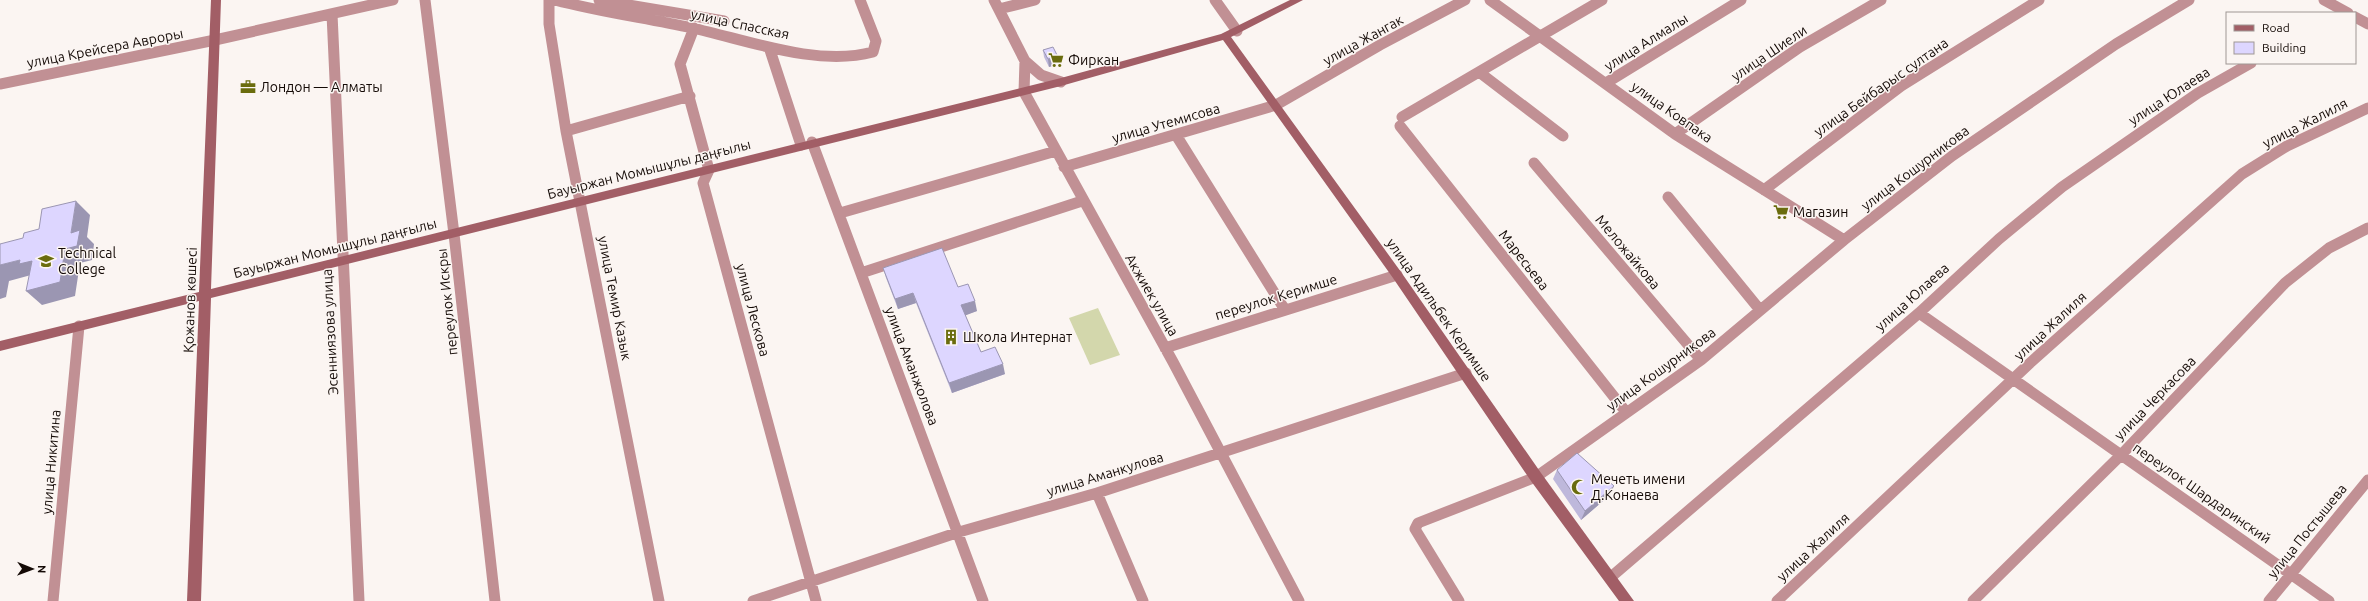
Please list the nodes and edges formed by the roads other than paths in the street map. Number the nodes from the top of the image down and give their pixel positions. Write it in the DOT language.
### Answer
graph roads {
  1 [pos="216,0"];
  2 [pos="393,0"];
  3 [pos="425,0"];
  4 [pos="549,0"];
  5 [pos="555,0"];
  6 [pos="599,0"];
  7 [pos="860,0"];
  8 [pos="994,0"];
  9 [pos="1035,0"];
  10 [pos="1215,0"];
  11 [pos="1298,0"];
  12 [pos="1465,0"];
  13 [pos="1490,0"];
  14 [pos="1602,0"];
  15 [pos="1742,0"];
  16 [pos="1881,0"];
  17 [pos="2039,0"];
  18 [pos="2189,0"];
  19 [pos="2324,0"];
  20 [pos="999,9"];
  21 [pos="2346,12"];
  22 [pos="332,14"];
  23 [pos="2356,18"];
  24 [pos="724,21"];
  25 [pos="2368,24"];
  26 [pos="694,28"];
  27 [pos="1237,31"];
  28 [pos="1540,35"];
  29 [pos="1225,36"];
  30 [pos="215,40"];
  31 [pos="769,47"];
  32 [pos="1025,61"];
  33 [pos="2249,64"];
  34 [pos="1479,72"];
  35 [pos="1061,82"];
  36 [pos="1606,83"];
  37 [pos="0,84"];
  38 [pos="1024,92"];
  39 [pos="690,96"];
  40 [pos="1276,105"];
  41 [pos="2368,108"];
  42 [pos="566,131"];
  43 [pos="1676,134"];
  44 [pos="1176,135"];
  45 [pos="1563,136"];
  46 [pos="807,144"];
  47 [pos="1056,151"];
  48 [pos="1534,163"];
  49 [pos="1064,167"];
  50 [pos="709,170"];
  51 [pos="1764,190"];
  52 [pos="1668,197"];
  53 [pos="1082,200"];
  54 [pos="581,202"];
  55 [pos="840,213"];
  56 [pos="2368,228"];
  57 [pos="454,234"];
  58 [pos="1844,240"];
  59 [pos="342,262"];
  60 [pos="861,273"];
  61 [pos="1397,275"];
  62 [pos="206,296"];
  63 [pos="1285,310"];
  64 [pos="1760,310"];
  65 [pos="1920,313"];
  66 [pos="79,326"];
  67 [pos="0,346"];
  68 [pos="1165,348"];
  69 [pos="1701,360"];
  70 [pos="1466,373"];
  71 [pos="2015,380"];
  72 [pos="1626,412"];
  73 [pos="1220,453"];
  74 [pos="2121,455"];
  75 [pos="1536,477"];
  76 [pos="2368,480"];
  77 [pos="1097,493"];
  78 [pos="958,532"];
  79 [pos="2292,575"];
  80 [pos="1611,577"];
  81 [pos="810,580"];
  82 [pos="53,601"];
  83 [pos="194,601"];
  84 [pos="358,601"];
  85 [pos="495,601"];
  86 [pos="659,601"];
  87 [pos="752,601"];
  88 [pos="816,601"];
  89 [pos="983,601"];
  90 [pos="1143,601"];
  91 [pos="1299,601"];
  92 [pos="1459,601"];
  93 [pos="1627,601"];
  94 [pos="1777,601"];
  95 [pos="1973,601"];
  96 [pos="2269,601"];
  97 [pos="2330,601"];
  1 -- 30 [label="main road, Қожанов көшесі"];
  2 -- 22 [label="street, улица Крейсера Авроры"];
  3 -- 57 [label="street, переулок Искры"];
  4 -- 42 [label="street, улица Темир Казык"];
  5 -- 26 [label="street, улица Спасская"];
  6 -- 24 [label="street"];
  7 -- 31 [label="street, улица Спасская"];
  8 -- 20 [label="street"];
  9 -- 20 [label="street"];
  10 -- 27 [label="street"];
  11 -- 27 [label="main road, Бауыржан Момышұлы даңғылы"];
  12 -- 40 [label="street, улица Жангак"];
  13 -- 28 [label="street, улица Ковпака"];
  14 -- 28 [label="street"];
  15 -- 36 [label="street, улица Алмалы"];
  16 -- 43 [label="street, улица Шиели"];
  17 -- 51 [label="street, улица Бейбарыс султана"];
  18 -- 58 [label="street, улица Кошурникова"];
  19 -- 21 [label="street"];
  20 -- 32 [label="street"];
  22 -- 30 [label="street, улица Крейсера Авроры"];
  22 -- 59 [label="street, Эсенниязова улица"];
  23 -- 25 [label="street"];
  26 -- 31 [label="street, улица Спасская"];
  26 -- 39 [label="street, улица Лескова"];
  27 -- 29 [label="main road, Бауыржан Момышұлы даңғылы"];
  28 -- 34 [label="street"];
  28 -- 36 [label="street, улица Ковпака"];
  29 -- 35 [label="main road, Бауыржан Момышұлы даңғылы"];
  29 -- 40 [label="main road, улица Адильбек Керимше"];
  30 -- 37 [label="street, улица Крейсера Авроры"];
  30 -- 62 [label="main road, Қожанов көшесі"];
  31 -- 46 [label="street, улица Аманжолова"];
  32 -- 35 [label="street"];
  32 -- 38 [label="street"];
  33 -- 65 [label="street, улица Юлаева"];
  34 -- 45 [label="street"];
  34 -- 72 [label="street, Маресьева"];
  35 -- 38 [label="main road, Бауыржан Момышұлы даңғылы"];
  36 -- 43 [label="street, улица Ковпака"];
  38 -- 46 [label="main road, Бауыржан Момышұлы даңғылы"];
  38 -- 47 [label="street, Акжиек улица"];
  39 -- 42 [label="street"];
  39 -- 50 [label="street, улица Лескова"];
  40 -- 44 [label="street, улица Утемисова"];
  40 -- 61 [label="main road, улица Адильбек Керимше"];
  41 -- 71 [label="street, улица Жалиля"];
  42 -- 54 [label="street, улица Темир Казык"];
  43 -- 51 [label="street, улица Ковпака"];
  44 -- 49 [label="street, улица Утемисова"];
  44 -- 63 [label="street"];
  46 -- 50 [label="main road, Бауыржан Момышұлы даңғылы"];
  46 -- 55 [label="street, улица Аманжолова"];
  47 -- 49 [label="street, Акжиек улица"];
  47 -- 55 [label="street"];
  48 -- 69 [label="street, Меложайкова"];
  49 -- 53 [label="street, Акжиек улица"];
  50 -- 54 [label="main road, Бауыржан Момышұлы даңғылы"];
  50 -- 81 [label="street, улица Лескова"];
  51 -- 58 [label="street, улица Ковпака"];
  52 -- 64 [label="street"];
  53 -- 60 [label="street"];
  53 -- 68 [label="street, Акжиек улица"];
  54 -- 57 [label="main road, Бауыржан Момышұлы даңғылы"];
  54 -- 86 [label="street, улица Темир Казык"];
  55 -- 60 [label="street, улица Аманжолова"];
  56 -- 74 [label="street, улица Черкасова"];
  57 -- 59 [label="main road, Бауыржан Момышұлы даңғылы"];
  57 -- 85 [label="street, переулок Искры"];
  58 -- 64 [label="street, улица Кошурникова"];
  59 -- 62 [label="main road, Бауыржан Момышұлы даңғылы"];
  59 -- 84 [label="street, Эсенниязова улица"];
  60 -- 78 [label="street, улица Аманжолова"];
  61 -- 63 [label="street, переулок Керимше"];
  61 -- 70 [label="main road, улица Адильбек Керимше"];
  62 -- 66 [label="main road, Бауыржан Момышұлы даңғылы"];
  62 -- 83 [label="main road, Қожанов көшесі"];
  63 -- 68 [label="street, переулок Керимше"];
  64 -- 69 [label="street, улица Кошурникова"];
  65 -- 71 [label="street, переулок Шардаринский"];
  65 -- 80 [label="street, улица Юлаева"];
  66 -- 67 [label="main road, Бауыржан Момышұлы даңғылы"];
  66 -- 82 [label="street, улица Никитина"];
  68 -- 73 [label="street, Акжиек улица"];
  69 -- 72 [label="street, улица Кошурникова"];
  70 -- 73 [label="street, улица Аманкулова"];
  70 -- 75 [label="main road, улица Адильбек Керимше"];
  71 -- 74 [label="street, переулок Шардаринский"];
  71 -- 94 [label="street, улица Жалиля"];
  72 -- 75 [label="street, улица Кошурникова"];
  73 -- 77 [label="street, улица Аманкулова"];
  73 -- 91 [label="street, Акжиек улица"];
  74 -- 79 [label="street, переулок Шардаринский"];
  74 -- 95 [label="street, улица Черкасова"];
  75 -- 80 [label="main road, улица Адильбек Керимше"];
  75 -- 92 [label="street, улица Кошурникова"];
  76 -- 79 [label="street, улица Постышева"];
  77 -- 78 [label="street, улица Аманкулова"];
  77 -- 90 [label="street"];
  78 -- 81 [label="street, улица Аманкулова"];
  78 -- 89 [label="street, улица Аманжолова"];
  79 -- 96 [label="street, улица Постышева"];
  79 -- 97 [label="street, переулок Шардаринский"];
  80 -- 93 [label="main road, улица Адильбек Керимше"];
  81 -- 87 [label="street, улица Аманкулова"];
  81 -- 88 [label="street, улица Лескова"];
}
